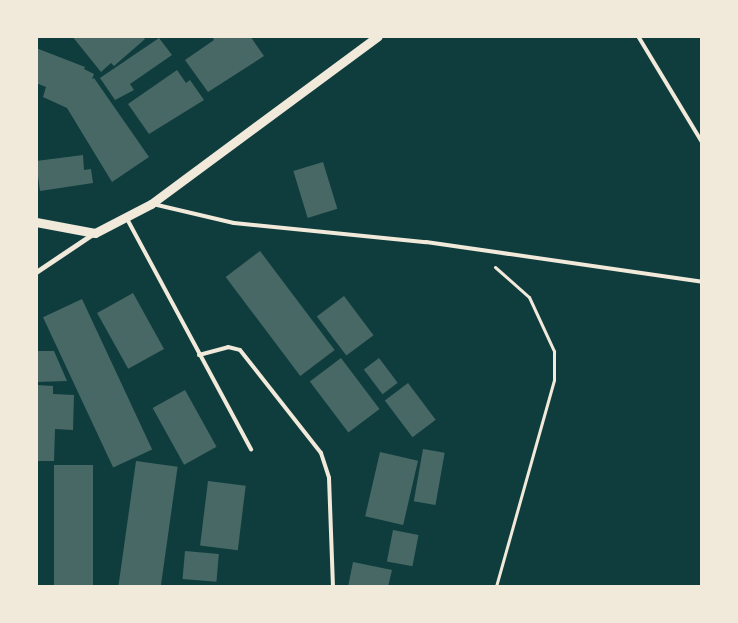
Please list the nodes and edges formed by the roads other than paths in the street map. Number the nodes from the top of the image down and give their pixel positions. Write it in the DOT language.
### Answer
graph roads {
  1 [pos="378,36"];
  2 [pos="638,36"];
  3 [pos="702,142"];
  4 [pos="151,204"];
  5 [pos="126,217"];
  6 [pos="36,222"];
  7 [pos="95,233"];
  8 [pos="36,272"];
  9 [pos="702,282"];
  10 [pos="199,355"];
  11 [pos="251,449"];
  12 [pos="333,587"];
  1 -- 4 [label="street"];
  2 -- 3 [label="lane"];
  4 -- 5 [label="street"];
  4 -- 9 [label="lane"];
  5 -- 7 [label="street"];
  5 -- 10 [label="lane"];
  6 -- 7 [label="street"];
  7 -- 8 [label="street"];
  10 -- 11 [label="lane"];
  10 -- 12 [label="lane"];
}
